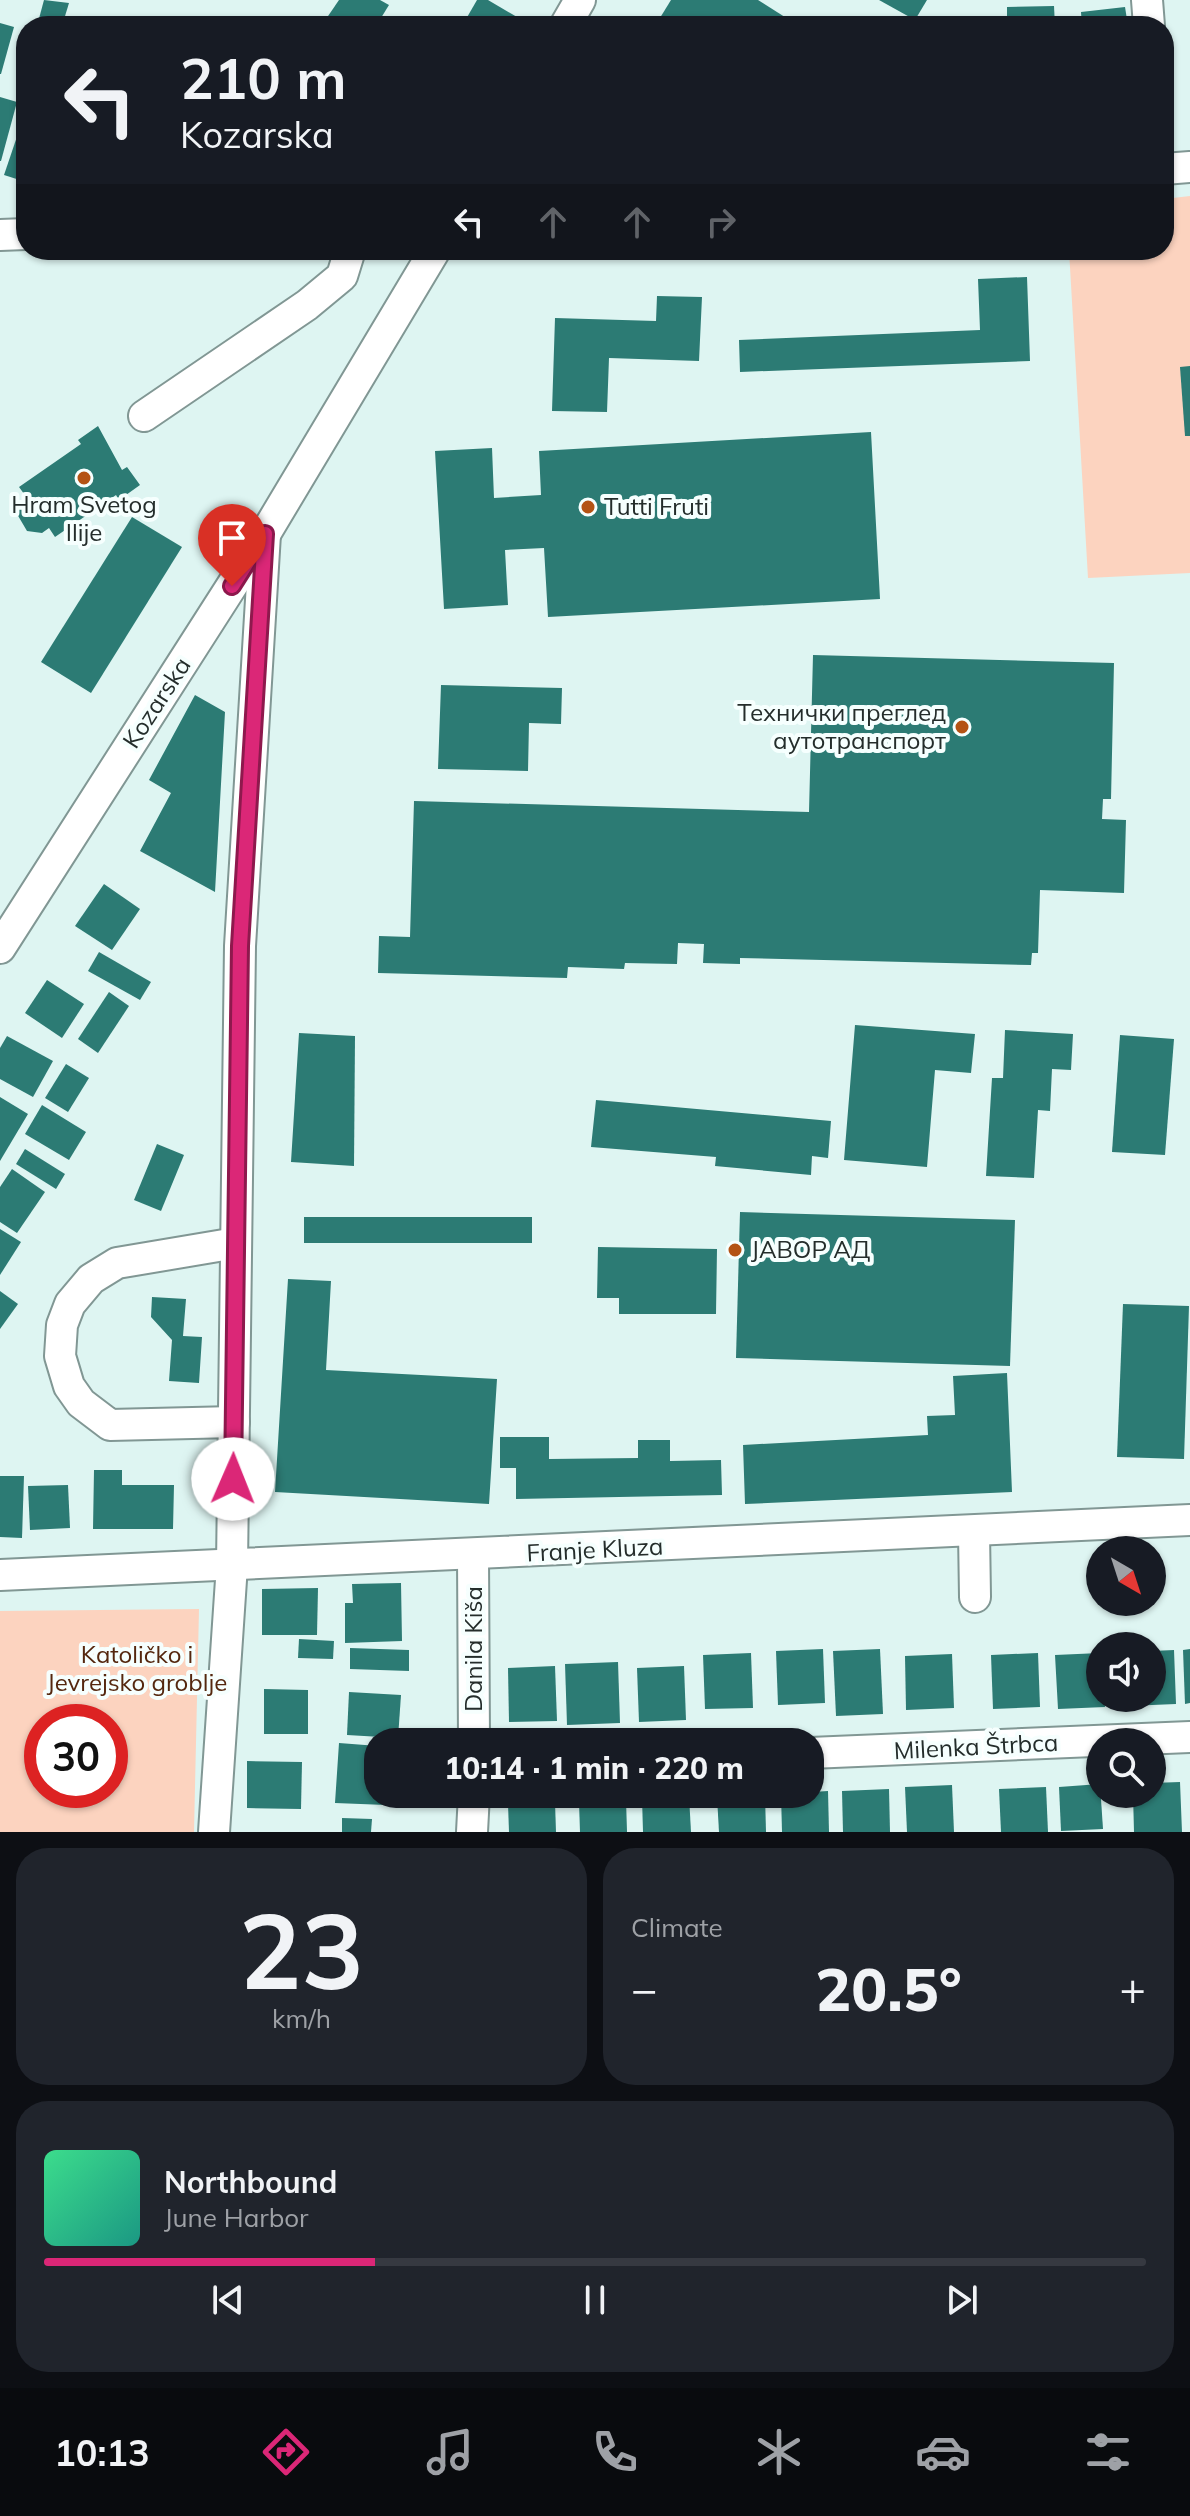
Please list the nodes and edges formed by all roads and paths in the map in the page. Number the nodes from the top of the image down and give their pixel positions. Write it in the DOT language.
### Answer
graph roads {
  1 [pos="347,260"];
  2 [pos="429,260"];
  3 [pos="144,416"];
  4 [pos="265,534"];
  5 [pos="0,948"];
  6 [pos="236,1243"];
  7 [pos="234,1422"];
  8 [pos="1190,1520"];
  9 [pos="974,1532"];
  10 [pos="473,1555"];
  11 [pos="232,1565"];
  12 [pos="0,1575"];
  13 [pos="975,1597"];
  14 [pos="474,1728"];
  15 [pos="1190,1737"];
  16 [pos="824,1752"];
  17 [pos="473,1808"];
  18 [pos="214,1832"];
  19 [pos="472,1832"];
  1 -- 3 [label="street"];
  2 -- 4 [label="street, Kozarska"];
  4 -- 5 [label="street, Kozarska"];
  4 -- 6 [label="street"];
  6 -- 7 [label="street"];
  6 -- 7 [label="street"];
  7 -- 11 [label="street"];
  8 -- 9 [label="street, Franje Kluza"];
  9 -- 10 [label="street, Franje Kluza"];
  9 -- 13 [label="street"];
  10 -- 11 [label="street, Franje Kluza"];
  10 -- 14 [label="street, Danila Kiša"];
  11 -- 12 [label="street, Franje Kluza"];
  11 -- 18 [label="street"];
  15 -- 16 [label="street, Milenka Štrbca"];
  17 -- 19 [label="street"];
}
